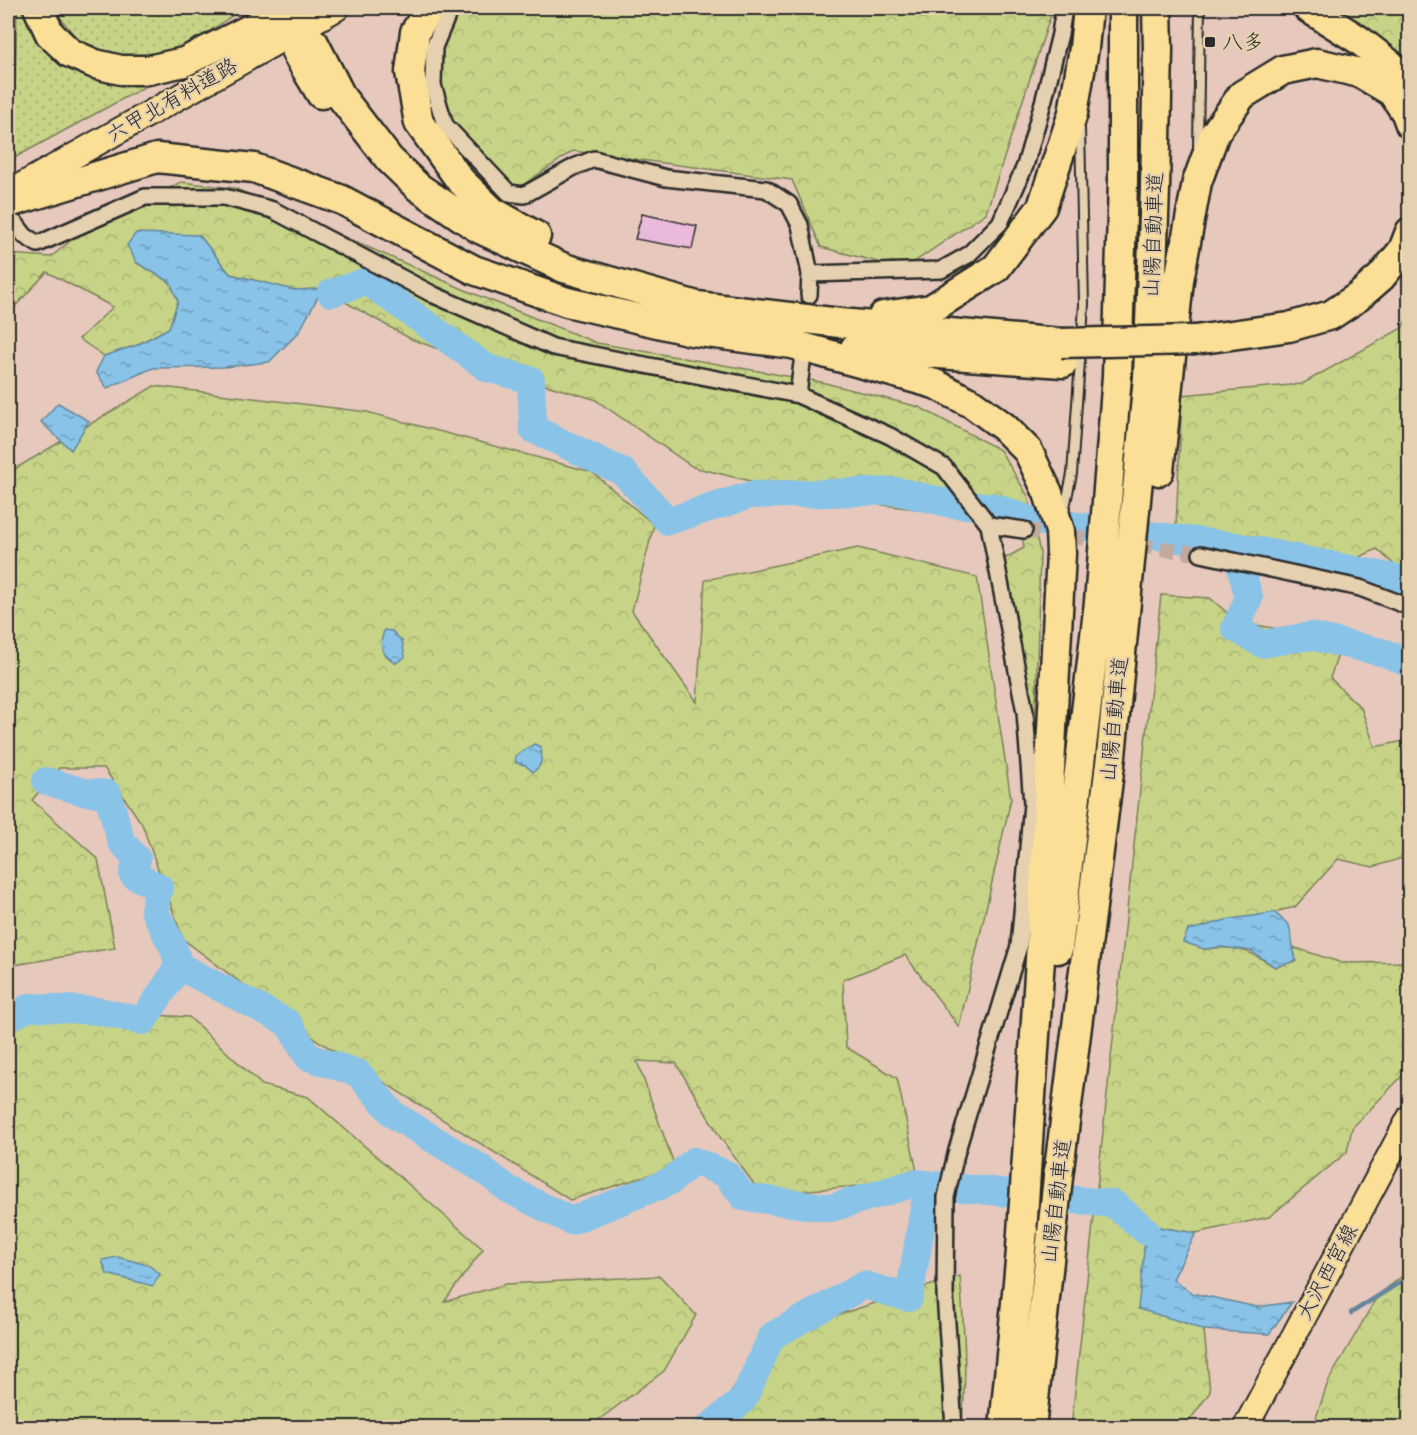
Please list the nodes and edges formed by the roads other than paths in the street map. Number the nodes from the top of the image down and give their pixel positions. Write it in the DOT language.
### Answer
graph roads {
  1 [pos="38,8"];
  2 [pos="292,8"];
  3 [pos="306,8"];
  4 [pos="337,8"];
  5 [pos="430,8"];
  6 [pos="455,8"];
  7 [pos="1064,8"];
  8 [pos="1088,8"];
  9 [pos="1123,8"];
  10 [pos="1157,8"];
  11 [pos="1200,8"];
  12 [pos="1308,8"];
  13 [pos="1078,80"];
  14 [pos="1410,91"];
  15 [pos="1410,124"];
  16 [pos="8,175"];
  17 [pos="1197,182"];
  18 [pos="8,193"];
  19 [pos="12,213"];
  20 [pos="1410,232"];
  21 [pos="1410,268"];
  22 [pos="810,274"];
  23 [pos="627,286"];
  24 [pos="809,295"];
  25 [pos="567,302"];
  26 [pos="840,323"];
  27 [pos="1194,349"];
  28 [pos="797,353"];
  29 [pos="1062,353"];
  30 [pos="798,395"];
  31 [pos="989,525"];
  32 [pos="1024,530"];
  33 [pos="1060,531"];
  34 [pos="1201,554"];
  35 [pos="1410,607"];
  36 [pos="1111,756"];
  37 [pos="1410,1117"];
  38 [pos="1021,1248"];
  39 [pos="954,1428"];
  40 [pos="1004,1428"];
  41 [pos="1031,1428"];
  42 [pos="1245,1428"];
  1 -- 2 [label="highway"];
  3 -- 16 [label="main road, 六甲北有料道路"];
  4 -- 18 [label="main road, 六甲北有料道路"];
  5 -- 23 [label="highway"];
  6 -- 22 [label="street"];
  7 -- 22 [label="street"];
  8 -- 13 [label="highway"];
  9 -- 38 [label="highway, 山陽自動車道"];
  10 -- 36 [label="highway, 山陽自動車道"];
  11 -- 17 [label="lane"];
  12 -- 14 [label="highway"];
  13 -- 26 [label="highway"];
  13 -- 33 [label="lane"];
  15 -- 17 [label="highway"];
  17 -- 36 [label="highway"];
  19 -- 25 [label="highway"];
  19 -- 30 [label="street"];
  20 -- 27 [label="highway"];
  21 -- 27 [label="highway"];
  22 -- 24 [label="street"];
  23 -- 25 [label="highway"];
  23 -- 26 [label="highway"];
  25 -- 28 [label="highway"];
  26 -- 29 [label="highway"];
  27 -- 29 [label="highway, bridge"];
  28 -- 29 [label="highway"];
  28 -- 30 [label="street"];
  28 -- 33 [label="highway"];
  30 -- 31 [label="street"];
  31 -- 32 [label="street"];
  31 -- 39 [label="street"];
  33 -- 38 [label="highway"];
  34 -- 35 [label="street"];
  36 -- 41 [label="highway, 山陽自動車道"];
  37 -- 42 [label="main road, 大沢西宮線"];
  38 -- 40 [label="highway, 山陽自動車道"];
}
